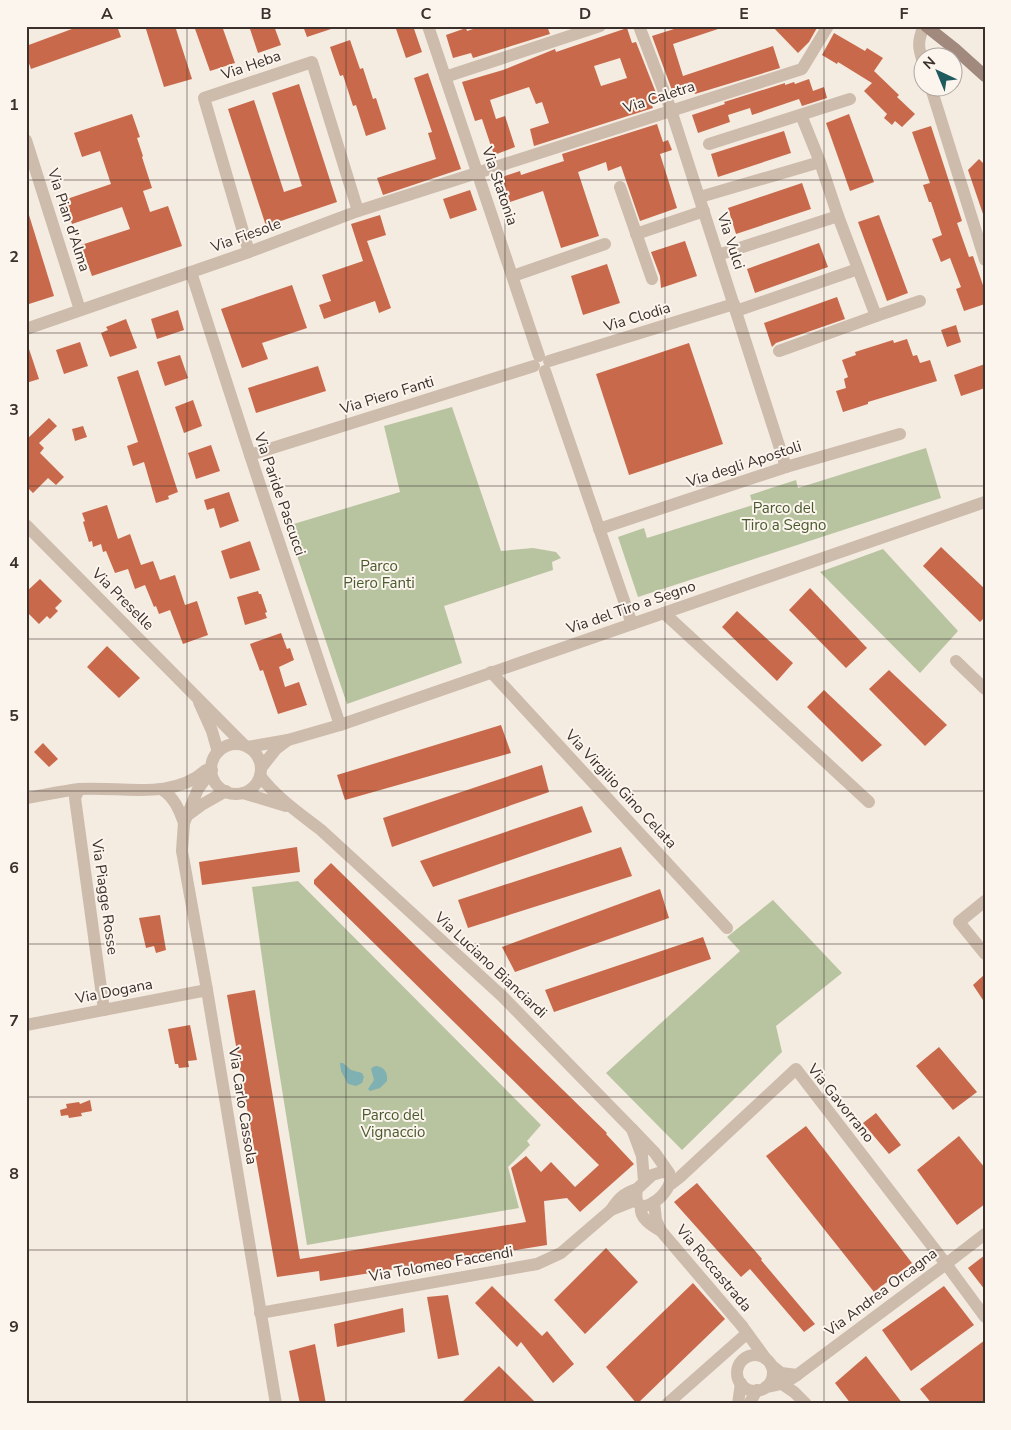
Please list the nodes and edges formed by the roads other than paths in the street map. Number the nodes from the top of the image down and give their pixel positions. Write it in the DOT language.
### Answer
graph roads {
  1 [pos="428,26"];
  2 [pos="600,26"];
  3 [pos="638,26"];
  4 [pos="828,26"];
  5 [pos="925,26"];
  6 [pos="918,48"];
  7 [pos="985,76"];
  8 [pos="445,77"];
  9 [pos="933,98"];
  10 [pos="850,99"];
  11 [pos="671,110"];
  12 [pos="802,115"];
  13 [pos="26,140"];
  14 [pos="709,144"];
  15 [pos="29,156"];
  16 [pos="820,162"];
  17 [pos="478,172"];
  18 [pos="620,187"];
  19 [pos="700,197"];
  20 [pos="358,211"];
  21 [pos="704,211"];
  22 [pos="838,216"];
  23 [pos="636,234"];
  24 [pos="605,244"];
  25 [pos="250,252"];
  26 [pos="718,255"];
  27 [pos="985,260"];
  28 [pos="858,270"];
  29 [pos="191,272"];
  30 [pos="513,276"];
  31 [pos="652,279"];
  32 [pos="920,301"];
  33 [pos="735,308"];
  34 [pos="80,310"];
  35 [pos="876,316"];
  36 [pos="26,329"];
  37 [pos="779,351"];
  38 [pos="542,363"];
  39 [pos="900,434"];
  40 [pos="250,456"];
  41 [pos="786,467"];
  42 [pos="985,502"];
  43 [pos="26,525"];
  44 [pos="599,529"];
  45 [pos="664,613"];
  46 [pos="632,624"];
  47 [pos="956,661"];
  48 [pos="491,672"];
  49 [pos="985,689"];
  50 [pos="196,696"];
  51 [pos="340,725"];
  52 [pos="288,740"];
  53 [pos="246,746"];
  54 [pos="214,762"];
  55 [pos="261,772"];
  56 [pos="79,789"];
  57 [pos="161,789"];
  58 [pos="226,791"];
  59 [pos="243,793"];
  60 [pos="26,798"];
  61 [pos="869,802"];
  62 [pos="293,810"];
  63 [pos="186,819"];
  64 [pos="985,900"];
  65 [pos="727,928"];
  66 [pos="985,954"];
  67 [pos="207,990"];
  68 [pos="104,1010"];
  69 [pos="26,1025"];
  70 [pos="632,1129"];
  71 [pos="670,1178"];
  72 [pos="642,1196"];
  73 [pos="985,1234"];
  74 [pos="946,1264"];
  75 [pos="260,1313"];
  76 [pos="985,1317"];
  77 [pos="743,1331"];
  78 [pos="742,1361"];
  79 [pos="768,1362"];
  80 [pos="797,1375"];
  81 [pos="741,1384"];
  82 [pos="782,1384"];
  83 [pos="761,1388"];
  84 [pos="276,1404"];
  85 [pos="667,1404"];
  86 [pos="738,1404"];
  87 [pos="749,1404"];
  88 [pos="806,1404"];
  1 -- 8 [label="street, Via Statonia"];
  2 -- 8 [label="street"];
  3 -- 11 [label="street, Via Vulci"];
  4 -- 11 [label="street, Via Caletra"];
  5 -- 6 [label="street"];
  5 -- 7 [label="main road"];
  8 -- 17 [label="street, Via Statonia"];
  9 -- 27 [label="street"];
  10 -- 12 [label="street"];
  11 -- 17 [label="street, Via Caletra"];
  11 -- 19 [label="street, Via Vulci"];
  12 -- 14 [label="street"];
  12 -- 16 [label="street"];
  13 -- 15 [label="street, Via Pian d'Alma"];
  15 -- 34 [label="street, Via Pian d'Alma"];
  16 -- 19 [label="street"];
  16 -- 22 [label="street"];
  17 -- 20 [label="street, Via Fiesole"];
  17 -- 30 [label="street, Via Statonia"];
  18 -- 23 [label="street"];
  19 -- 21 [label="street, Via Vulci"];
  20 -- 25 [label="street, Via Fiesole"];
  20 -- 25 [label="street, Via Heba"];
  21 -- 23 [label="street"];
  21 -- 26 [label="street, Via Vulci"];
  22 -- 26 [label="street"];
  22 -- 28 [label="street"];
  23 -- 31 [label="street"];
  24 -- 30 [label="street"];
  25 -- 29 [label="street, Via Fiesole"];
  26 -- 33 [label="street, Via Vulci"];
  28 -- 33 [label="street, Via Clodia"];
  28 -- 35 [label="street"];
  29 -- 34 [label="street, Via Fiesole"];
  29 -- 40 [label="street, Via Paride Pascucci"];
  30 -- 38 [label="street, Via Statonia"];
  32 -- 35 [label="street"];
  33 -- 38 [label="street, Via Clodia"];
  33 -- 41 [label="street, Via Vulci"];
  34 -- 36 [label="street, Via Fiesole"];
  35 -- 37 [label="street"];
  38 -- 40 [label="street, Via Piero Fanti"];
  38 -- 44 [label="street, Via Statonia"];
  39 -- 41 [label="street, Via degli Apostoli"];
  40 -- 51 [label="street, Via Paride Pascucci"];
  41 -- 44 [label="street, Via degli Apostoli"];
  42 -- 45 [label="street, Via del Tiro a Segno"];
  43 -- 50 [label="street, Via Preselle"];
  44 -- 46 [label="street, Via Statonia"];
  45 -- 46 [label="street, Via del Tiro a Segno"];
  45 -- 61 [label="street"];
  46 -- 48 [label="street, Via del Tiro a Segno"];
  47 -- 49 [label="street"];
  48 -- 51 [label="street, Via del Tiro a Segno"];
  48 -- 65 [label="street, Via Virgilio Gino Celata"];
  50 -- 53 [label="street, Via Preselle"];
  50 -- 54 [label="street, Via Preselle"];
  51 -- 52 [label="street, Via del Tiro a Segno"];
  52 -- 53 [label="street, Via del Tiro a Segno"];
  52 -- 55 [label="street, Via del Tiro a Segno"];
  53 -- 54 [label="street"];
  53 -- 55 [label="street"];
  54 -- 57 [label="street"];
  54 -- 58 [label="street"];
  54 -- 63 [label="street, Via Carlo Cassola"];
  55 -- 59 [label="street"];
  55 -- 62 [label="street"];
  56 -- 57 [label="street"];
  56 -- 60 [label="street"];
  56 -- 68 [label="street, Via Piagge Rosse"];
  57 -- 63 [label="street"];
  58 -- 59 [label="street"];
  58 -- 63 [label="street"];
  59 -- 62 [label="street"];
  62 -- 70 [label="street, Via Luciano Bianciardi"];
  63 -- 67 [label="street, Via Carlo Cassola"];
  64 -- 66 [label="street"];
  67 -- 68 [label="street, Via Dogana"];
  67 -- 75 [label="street, Via Carlo Cassola"];
  68 -- 69 [label="street, Via Dogana"];
  70 -- 71 [label="street, Via Luciano Bianciardi"];
  70 -- 72 [label="street, Via Luciano Bianciardi"];
  71 -- 72 [label="street"];
  71 -- 72 [label="street"];
  71 -- 74 [label="street, Via Gavorrano"];
  72 -- 75 [label="street, Via Tolomeo Faccendi"];
  72 -- 77 [label="street, Via Roccastrada"];
  73 -- 74 [label="street, Via Andrea Orcagna"];
  74 -- 76 [label="street"];
  74 -- 80 [label="street, Via Andrea Orcagna"];
  75 -- 84 [label="street, Via Carlo Cassola"];
  77 -- 78 [label="street, Via Roccastrada"];
  77 -- 79 [label="street, Via Roccastrada"];
  77 -- 85 [label="street"];
  78 -- 79 [label="street"];
  78 -- 81 [label="street"];
  79 -- 80 [label="street"];
  79 -- 83 [label="street"];
  80 -- 82 [label="street, Via Andrea Orcagna"];
  81 -- 83 [label="street"];
  81 -- 86 [label="street"];
  82 -- 83 [label="street, Via Andrea Orcagna"];
  82 -- 88 [label="street"];
  83 -- 87 [label="street"];
}
